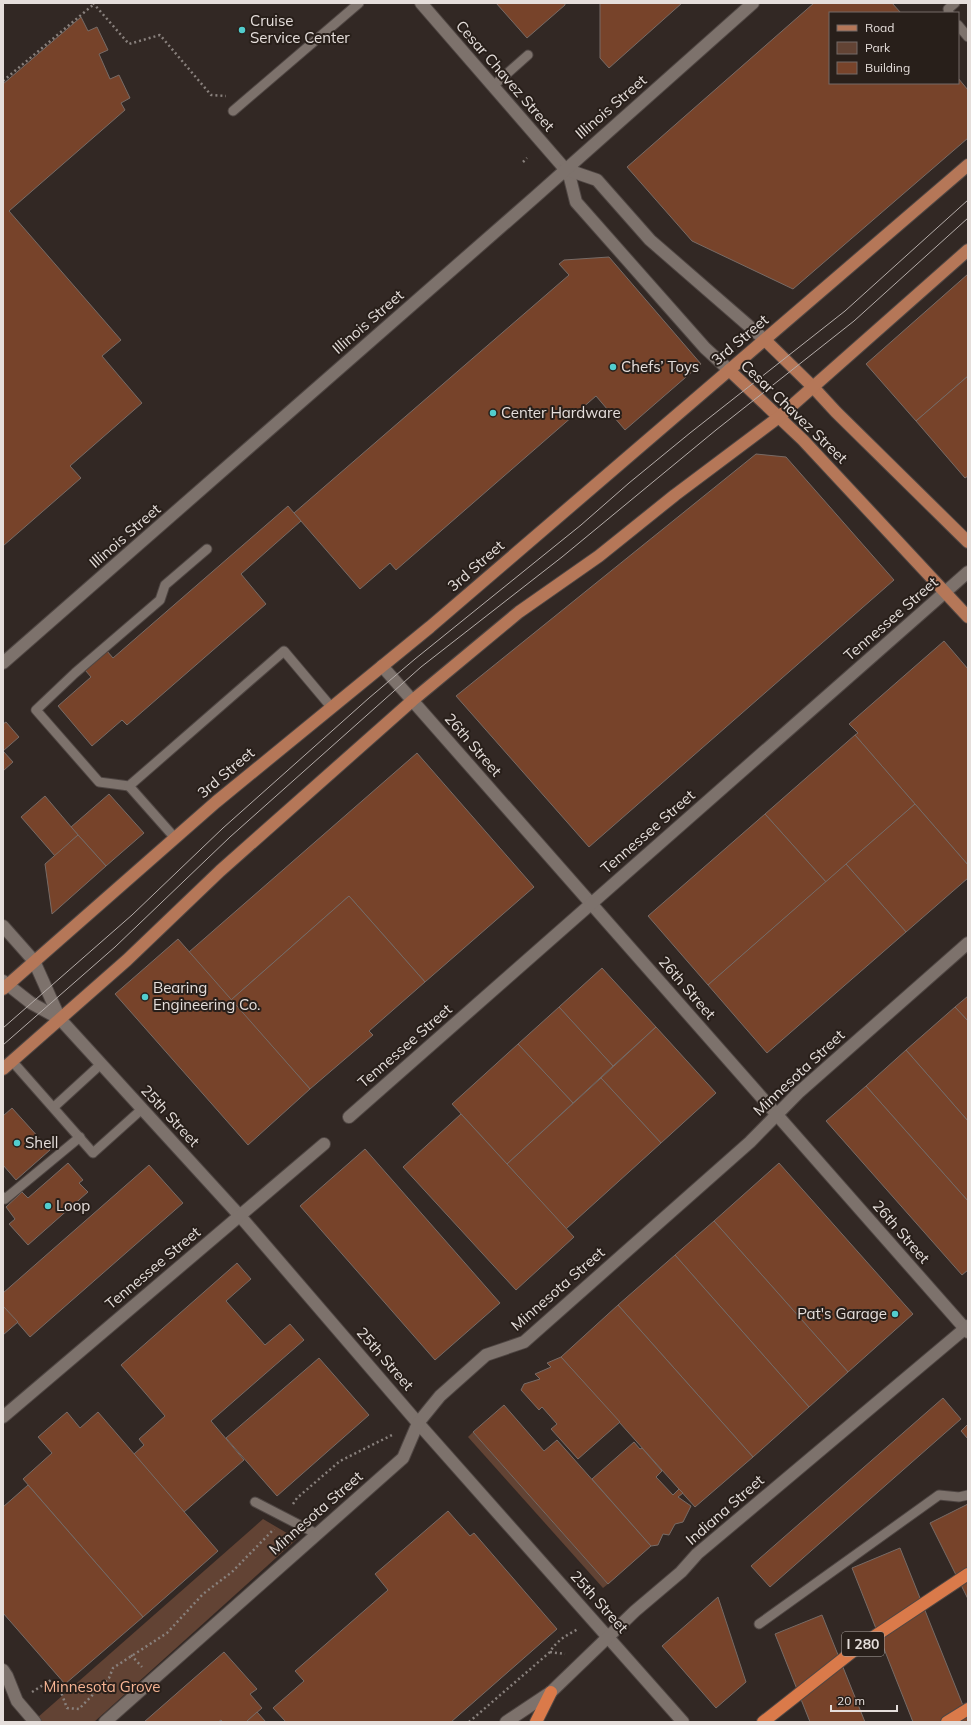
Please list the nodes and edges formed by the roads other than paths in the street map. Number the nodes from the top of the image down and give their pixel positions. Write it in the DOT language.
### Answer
graph roads {
  1 [pos="359,3"];
  2 [pos="421,3"];
  3 [pos="753,3"];
  4 [pos="955,3"];
  5 [pos="949,12"];
  6 [pos="959,27"];
  7 [pos="968,37"];
  8 [pos="528,55"];
  9 [pos="493,86"];
  10 [pos="233,111"];
  11 [pos="968,165"];
  12 [pos="565,169"];
  13 [pos="968,250"];
  14 [pos="765,340"];
  15 [pos="729,370"];
  16 [pos="813,387"];
  17 [pos="779,417"];
  18 [pos="968,542"];
  19 [pos="207,549"];
  20 [pos="968,572"];
  21 [pos="946,592"];
  22 [pos="968,616"];
  23 [pos="3,663"];
  24 [pos="382,666"];
  25 [pos="412,700"];
  26 [pos="332,708"];
  27 [pos="129,786"];
  28 [pos="175,838"];
  29 [pos="591,903"];
  30 [pos="3,926"];
  31 [pos="968,943"];
  32 [pos="34,961"];
  33 [pos="5,985"];
  34 [pos="60,1019"];
  35 [pos="102,1064"];
  36 [pos="8,1065"];
  37 [pos="54,1107"];
  38 [pos="142,1109"];
  39 [pos="777,1114"];
  40 [pos="349,1117"];
  41 [pos="80,1137"];
  42 [pos="324,1144"];
  43 [pos="3,1197"];
  44 [pos="240,1216"];
  45 [pos="967,1329"];
  46 [pos="3,1417"];
  47 [pos="418,1423"];
  48 [pos="968,1495"];
  49 [pos="255,1502"];
  50 [pos="316,1534"];
  51 [pos="968,1574"];
  52 [pos="759,1624"];
  53 [pos="609,1637"];
  54 [pos="3,1670"];
  55 [pos="551,1692"];
  56 [pos="968,1710"];
  57 [pos="35,1722"];
  58 [pos="105,1722"];
  59 [pos="506,1722"];
  60 [pos="536,1722"];
  61 [pos="684,1722"];
  62 [pos="763,1722"];
  63 [pos="947,1722"];
  1 -- 10 [label="lane"];
  2 -- 9 [label="street, Cesar Chavez Street"];
  3 -- 12 [label="street, Illinois Street"];
  4 -- 5 [label="lane"];
  6 -- 7 [label="lane"];
  8 -- 9 [label="lane"];
  9 -- 12 [label="street, Cesar Chavez Street"];
  11 -- 14 [label="main road, 3rd Street"];
  12 -- 14 [label="street, Cesar Chavez Street"];
  12 -- 15 [label="street, Cesar Chavez Street"];
  12 -- 23 [label="street, Illinois Street"];
  13 -- 16 [label="main road"];
  14 -- 15 [label="main road, 3rd Street"];
  14 -- 16 [label="main road, Cesar Chavez Street"];
  15 -- 17 [label="main road, Cesar Chavez Street"];
  15 -- 24 [label="main road, 3rd Street"];
  16 -- 17 [label="main road"];
  16 -- 18 [label="main road, Cesar Chavez Street"];
  17 -- 21 [label="main road, Cesar Chavez Street"];
  17 -- 25 [label="main road"];
  19 -- 27 [label="lane"];
  20 -- 21 [label="street, Tennessee Street"];
  21 -- 22 [label="main road, Cesar Chavez Street"];
  21 -- 29 [label="street, Tennessee Street"];
  24 -- 25 [label="street, 26th Street"];
  24 -- 26 [label="main road, 3rd Street"];
  25 -- 29 [label="street, 26th Street"];
  25 -- 34 [label="main road"];
  26 -- 27 [label="lane"];
  26 -- 28 [label="main road, 3rd Street"];
  27 -- 28 [label="lane"];
  28 -- 32 [label="main road, 3rd Street"];
  29 -- 39 [label="street, 26th Street"];
  29 -- 40 [label="street, Tennessee Street"];
  30 -- 32 [label="street, 25th Street"];
  31 -- 39 [label="street, Minnesota Street"];
  32 -- 33 [label="main road, 3rd Street"];
  32 -- 34 [label="street, 25th Street"];
  33 -- 34 [label="street, 25th Street"];
  34 -- 35 [label="street, 25th Street"];
  34 -- 36 [label="main road"];
  35 -- 37 [label="lane"];
  35 -- 38 [label="street, 25th Street"];
  36 -- 37 [label="lane"];
  37 -- 41 [label="lane"];
  38 -- 41 [label="lane"];
  38 -- 44 [label="street, 25th Street"];
  39 -- 45 [label="street, 26th Street"];
  39 -- 47 [label="street, Minnesota Street"];
  41 -- 43 [label="lane"];
  42 -- 44 [label="street, Tennessee Street"];
  44 -- 46 [label="street, Tennessee Street"];
  44 -- 47 [label="street, 25th Street"];
  45 -- 53 [label="street, Indiana Street"];
  47 -- 50 [label="street, Minnesota Street"];
  47 -- 53 [label="street, 25th Street"];
  48 -- 52 [label="lane"];
  49 -- 50 [label="lane"];
  50 -- 58 [label="street, Minnesota Street"];
  51 -- 62 [label="highway, I 280"];
  53 -- 55 [label="street, Indiana Street"];
  53 -- 61 [label="street, 25th Street"];
  54 -- 57 [label="street"];
  55 -- 59 [label="street, Indiana Street"];
  55 -- 60 [label="highway"];
  56 -- 63 [label="highway"];
}
